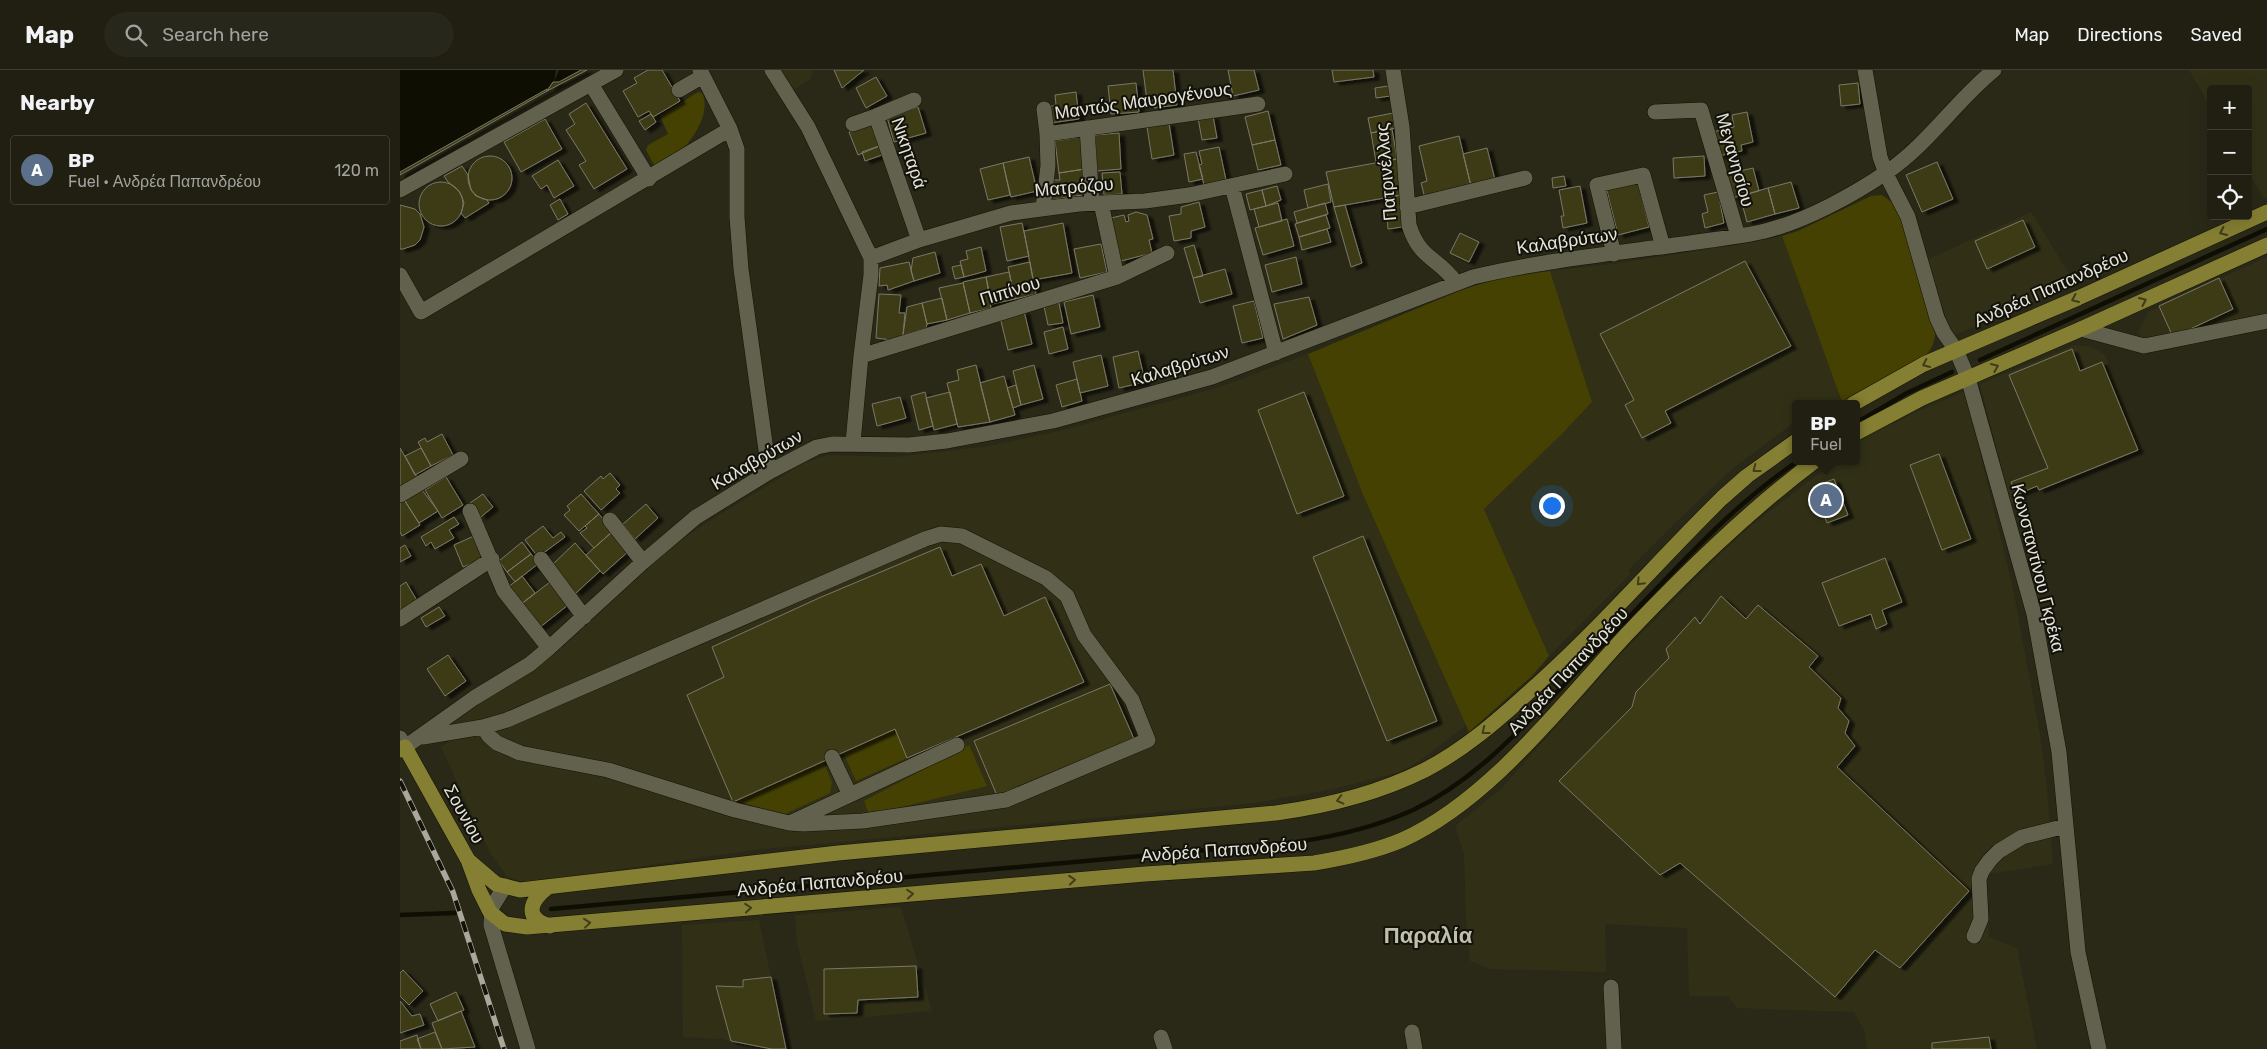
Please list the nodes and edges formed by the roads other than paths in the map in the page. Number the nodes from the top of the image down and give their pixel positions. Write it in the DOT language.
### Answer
graph roads {
  1 [pos="616,70"];
  2 [pos="772,70"];
  3 [pos="1393,70"];
  4 [pos="1865,70"];
  5 [pos="1994,70"];
  6 [pos="702,73"];
  7 [pos="591,84"];
  8 [pos="679,90"];
  9 [pos="914,100"];
  10 [pos="1258,104"];
  11 [pos="1044,109"];
  12 [pos="1656,112"];
  13 [pos="876,116"];
  14 [pos="853,124"];
  15 [pos="1087,128"];
  16 [pos="730,129"];
  17 [pos="1047,134"];
  18 [pos="1886,173"];
  19 [pos="1285,174"];
  20 [pos="1525,178"];
  21 [pos="649,179"];
  22 [pos="1232,186"];
  23 [pos="400,190"];
  24 [pos="1096,203"];
  25 [pos="1407,207"];
  26 [pos="1043,208"];
  27 [pos="2267,212"];
  28 [pos="1738,236"];
  29 [pos="919,240"];
  30 [pos="2267,245"];
  31 [pos="1663,247"];
  32 [pos="1167,253"];
  33 [pos="1614,254"];
  34 [pos="871,258"];
  35 [pos="400,275"];
  36 [pos="1117,277"];
  37 [pos="1456,283"];
  38 [pos="2267,321"];
  39 [pos="2081,329"];
  40 [pos="1956,350"];
  41 [pos="1276,353"];
  42 [pos="861,356"];
  43 [pos="1968,378"];
  44 [pos="1860,400"];
  45 [pos="1860,431"];
  46 [pos="853,443"];
  47 [pos="1792,444"];
  48 [pos="461,459"];
  49 [pos="1810,465"];
  50 [pos="769,472"];
  51 [pos="400,495"];
  52 [pos="470,511"];
  53 [pos="610,520"];
  54 [pos="492,559"];
  55 [pos="541,559"];
  56 [pos="643,562"];
  57 [pos="584,617"];
  58 [pos="400,618"];
  59 [pos="549,648"];
  60 [pos="483,727"];
  61 [pos="405,744"];
  62 [pos="957,745"];
  63 [pos="832,756"];
  64 [pos="850,795"];
  65 [pos="789,823"];
  66 [pos="2066,826"];
  67 [pos="468,860"];
  68 [pos="505,886"];
  69 [pos="548,887"];
  70 [pos="490,912"];
  71 [pos="550,926"];
  72 [pos="1974,936"];
  73 [pos="1611,987"];
  74 [pos="1412,1032"];
  75 [pos="528,1049"];
  76 [pos="1415,1049"];
  77 [pos="1614,1049"];
  78 [pos="2099,1049"];
  1 -- 7 [label="street"];
  2 -- 34 [label="street"];
  3 -- 25 [label="street, Πατρινέλλας"];
  4 -- 18 [label="street, Κωνσταντίνου Γκρέκα"];
  5 -- 18 [label="street, Καλαβρύτων"];
  6 -- 8 [label="street"];
  6 -- 16 [label="street"];
  7 -- 21 [label="street"];
  7 -- 23 [label="street"];
  9 -- 13 [label="street, Νικηταρά"];
  10 -- 15 [label="street, Μαντώς Μαυρογένους"];
  11 -- 17 [label="street"];
  12 -- 28 [label="street, Μεγανησίου"];
  13 -- 14 [label="street"];
  13 -- 29 [label="street, Νικηταρά"];
  15 -- 17 [label="street, Μαντώς Μαυρογένους"];
  15 -- 24 [label="street"];
  16 -- 21 [label="street"];
  16 -- 50 [label="street"];
  17 -- 26 [label="street, Μαντώς Μαυρογένους"];
  18 -- 28 [label="street, Καλαβρύτων"];
  18 -- 40 [label="street, Κωνσταντίνου Γκρέκα"];
  19 -- 22 [label="street, Ματρόζου"];
  20 -- 25 [label="street"];
  21 -- 35 [label="street"];
  22 -- 24 [label="street, Ματρόζου"];
  22 -- 41 [label="street"];
  24 -- 26 [label="street, Ματρόζου"];
  24 -- 36 [label="street"];
  25 -- 37 [label="street, Πατρινέλλας"];
  26 -- 29 [label="street, Ματρόζου"];
  27 -- 40 [label="main road, Ανδρέα Παπανδρέου, one-way"];
  28 -- 31 [label="street, Καλαβρύτων"];
  29 -- 34 [label="street, Ματρόζου"];
  39 -- 30 [label="main road, one-way"];
  31 -- 33 [label="street, Καλαβρύτων"];
  31 -- 33 [label="street"];
  32 -- 36 [label="street, Πιπίνου"];
  33 -- 37 [label="street, Καλαβρύτων"];
  34 -- 42 [label="street"];
  36 -- 42 [label="street, Πιπίνου"];
  37 -- 41 [label="street, Καλαβρύτων"];
  38 -- 39 [label="street"];
  43 -- 39 [label="main road, one-way"];
  40 -- 43 [label="street, Κωνσταντίνου Γκρέκα"];
  40 -- 44 [label="main road, Ανδρέα Παπανδρέου, one-way"];
  41 -- 46 [label="street, Καλαβρύτων"];
  42 -- 46 [label="street"];
  43 -- 45 [label="main road"];
  43 -- 66 [label="street, Κωνσταντίνου Γκρέκα"];
  46 -- 50 [label="street, Καλαβρύτων"];
  47 -- 69 [label="main road, Ανδρέα Παπανδρέου, one-way"];
  48 -- 51 [label="street"];
  71 -- 49 [label="main road, Ανδρέα Παπανδρέου, one-way"];
  50 -- 56 [label="street, Καλαβρύτων"];
  52 -- 54 [label="street"];
  53 -- 56 [label="street"];
  54 -- 58 [label="street"];
  54 -- 59 [label="street"];
  55 -- 57 [label="street"];
  56 -- 57 [label="street, Καλαβρύτων"];
  57 -- 59 [label="street, Καλαβρύτων"];
  59 -- 61 [label="street, Καλαβρύτων"];
  60 -- 61 [label="street"];
  60 -- 65 [label="street"];
  60 -- 65 [label="street"];
  61 -- 67 [label="main road, Σουνίου"];
  62 -- 64 [label="street"];
  63 -- 64 [label="street"];
  64 -- 65 [label="street"];
  66 -- 72 [label="street"];
  66 -- 78 [label="street, Κωνσταντίνου Γκρέκα"];
  67 -- 68 [label="main road, Ανδρέα Παπανδρέου"];
  67 -- 70 [label="main road, Σουνίου"];
  68 -- 69 [label="main road, Ανδρέα Παπανδρέου"];
  68 -- 70 [label="street"];
  69 -- 71 [label="main road"];
  70 -- 71 [label="main road, Ανδρέα Παπανδρέου"];
  70 -- 75 [label="street, Σουνίου"];
  73 -- 77 [label="street"];
  74 -- 76 [label="street"];
}
